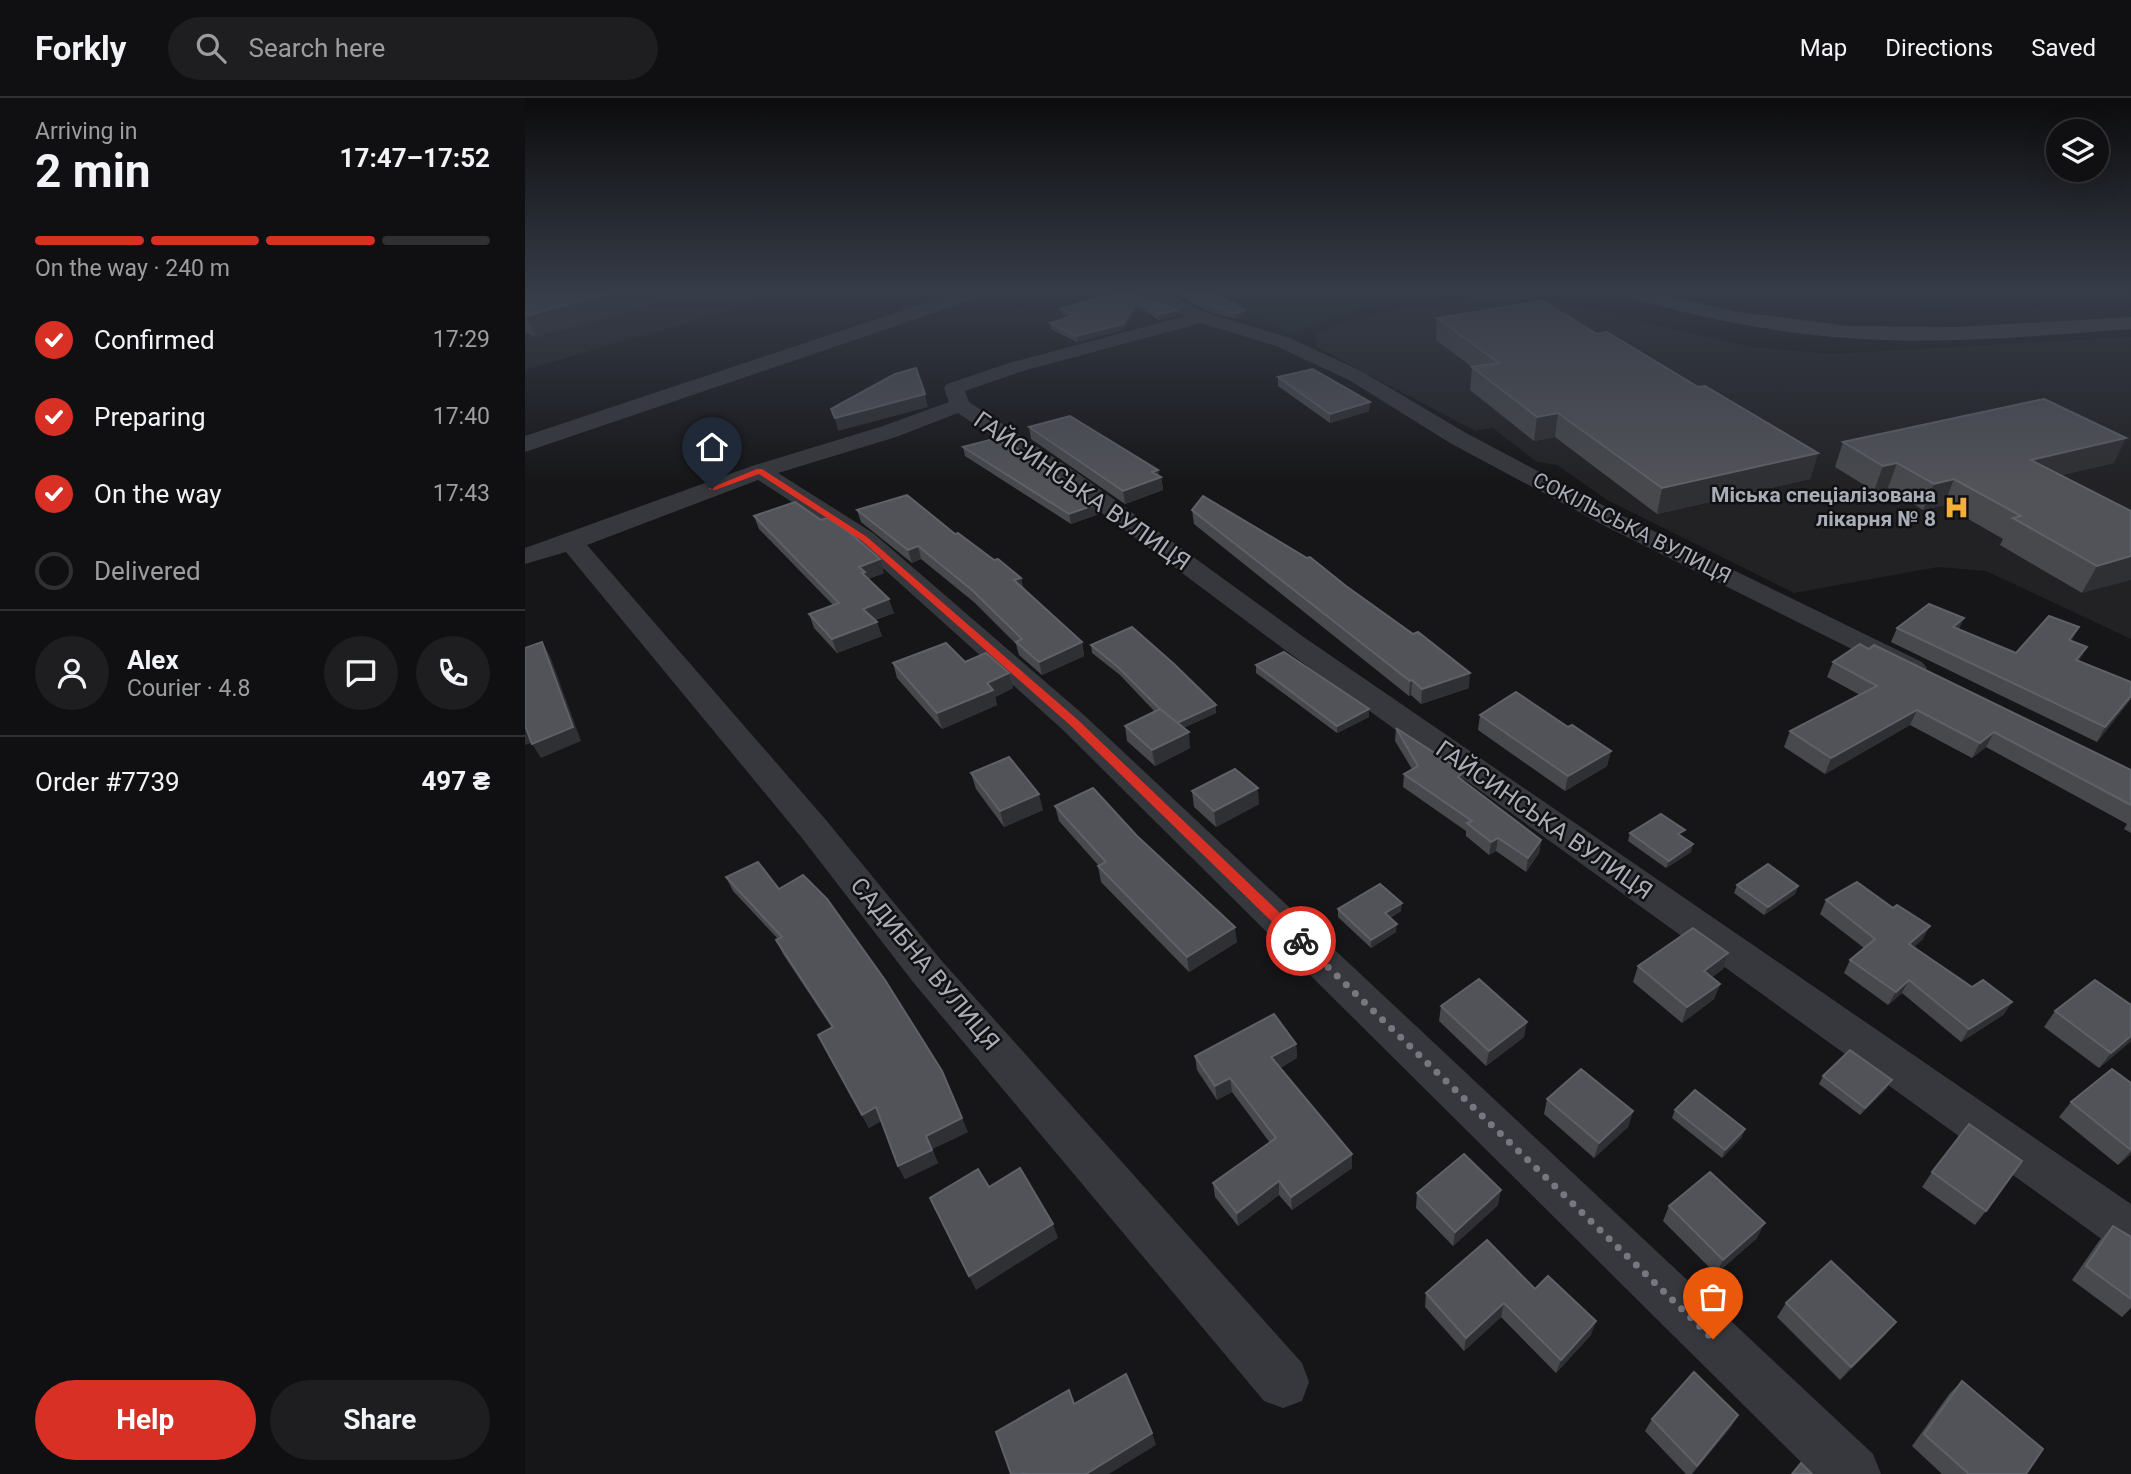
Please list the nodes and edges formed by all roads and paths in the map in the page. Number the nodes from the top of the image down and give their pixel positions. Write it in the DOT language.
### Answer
graph roads {
  1 [pos="787,356"];
  2 [pos="1056,356"];
  3 [pos="1314,356"];
  4 [pos="960,405"];
  5 [pos="525,444"];
  6 [pos="759,471"];
  7 [pos="571,542"];
  8 [pos="525,556"];
  9 [pos="1931,677"];
  10 [pos="2131,1232"];
  11 [pos="1283,1382"];
  12 [pos="1853,1474"];
  1 -- 5 [label="street"];
  2 -- 4 [label="street"];
  3 -- 9 [label="street, СОКІЛЬСЬКА ВУЛИЦЯ"];
  4 -- 6 [label="street"];
  4 -- 10 [label="street, ГАЙСИНСЬКА ВУЛИЦЯ"];
  6 -- 7 [label="street"];
  6 -- 12 [label="street"];
  7 -- 8 [label="street"];
  7 -- 11 [label="street, САДИБНА ВУЛИЦЯ"];
}
